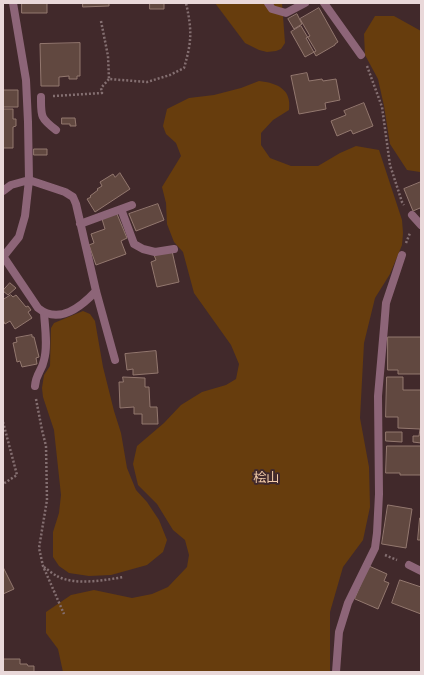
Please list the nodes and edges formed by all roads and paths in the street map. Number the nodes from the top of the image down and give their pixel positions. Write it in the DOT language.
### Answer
graph roads {
  1 [pos="13,3"];
  2 [pos="186,3"];
  3 [pos="268,3"];
  4 [pos="305,3"];
  5 [pos="324,3"];
  6 [pos="101,21"];
  7 [pos="361,55"];
  8 [pos="109,79"];
  9 [pos="41,97"];
  10 [pos="56,130"];
  11 [pos="29,180"];
  12 [pos="3,191"];
  13 [pos="132,205"];
  14 [pos="121,210"];
  15 [pos="416,220"];
  16 [pos="80,224"];
  17 [pos="174,249"];
  18 [pos="402,255"];
  19 [pos="3,257"];
  20 [pos="96,291"];
  21 [pos="44,313"];
  22 [pos="115,360"];
  23 [pos="35,386"];
  24 [pos="3,422"];
  25 [pos="3,484"];
  26 [pos="373,551"];
  27 [pos="409,565"];
  28 [pos="43,566"];
  29 [pos="421,571"];
  30 [pos="124,577"];
  31 [pos="64,614"];
  32 [pos="336,672"];
  1 -- 11 [label="street"];
  2 -- 8 [label="path"];
  3 -- 4 [label="street"];
  5 -- 7 [label="street"];
  6 -- 8 [label="path"];
  7 -- 15 [label="path"];
  8 -- 9 [label="path"];
  9 -- 10 [label="street"];
  11 -- 12 [label="street"];
  11 -- 16 [label="street"];
  11 -- 19 [label="street"];
  13 -- 14 [label="street"];
  14 -- 16 [label="street"];
  14 -- 17 [label="street"];
  15 -- 18 [label="path"];
  16 -- 20 [label="street"];
  18 -- 26 [label="street"];
  19 -- 21 [label="street"];
  20 -- 21 [label="street"];
  20 -- 22 [label="street"];
  21 -- 23 [label="street"];
  23 -- 28 [label="path"];
  24 -- 25 [label="path"];
  26 -- 27 [label="path"];
  26 -- 32 [label="street"];
  27 -- 29 [label="street"];
  28 -- 30 [label="path"];
  28 -- 31 [label="path"];
}
